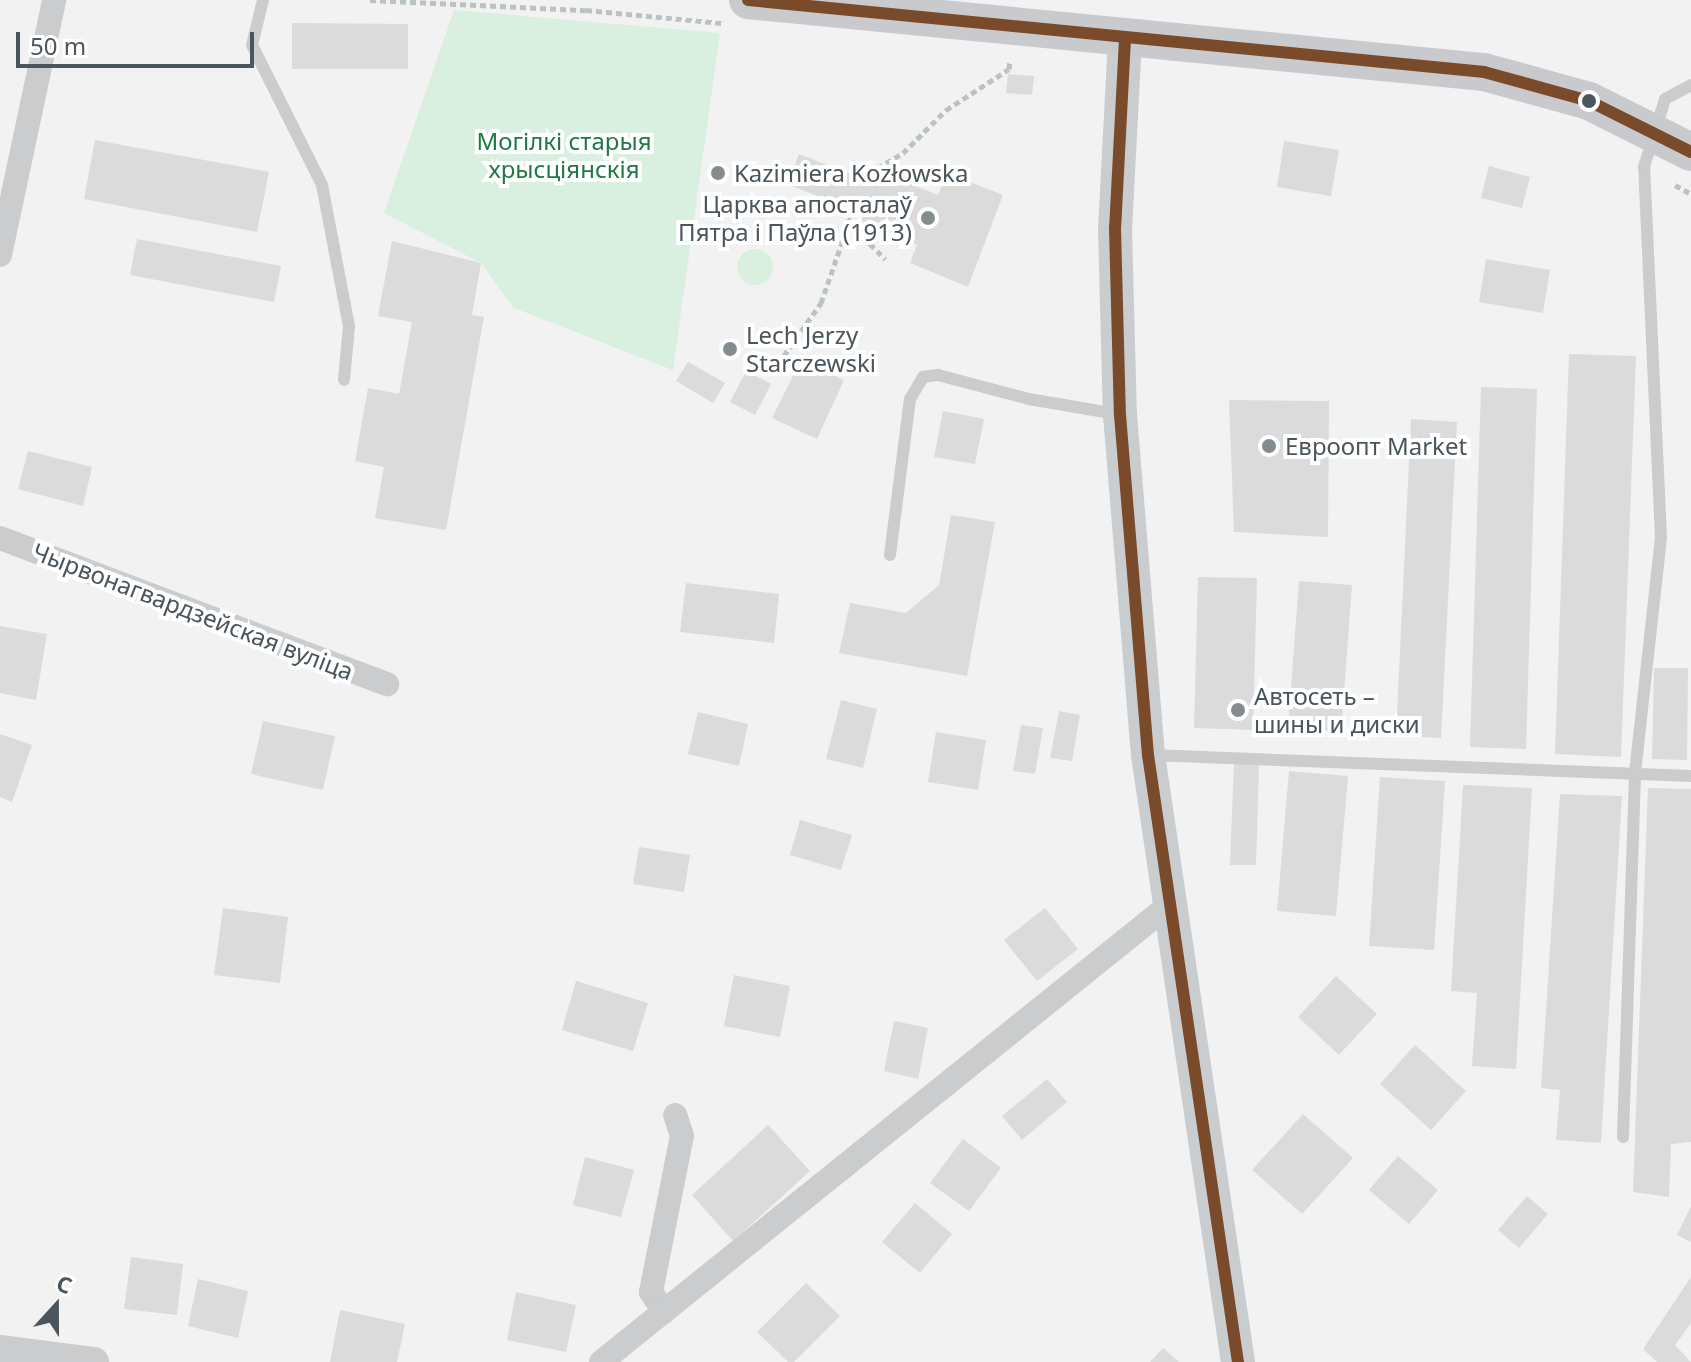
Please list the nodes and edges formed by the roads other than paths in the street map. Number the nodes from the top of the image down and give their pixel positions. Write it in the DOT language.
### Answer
graph roads {
  1 [pos="54,0"];
  2 [pos="263,0"];
  3 [pos="738,12"];
  4 [pos="1125,39"];
  5 [pos="1691,85"];
  6 [pos="1655,131"];
  7 [pos="1691,152"];
  8 [pos="0,255"];
  9 [pos="344,380"];
  10 [pos="1120,415"];
  11 [pos="0,538"];
  12 [pos="890,555"];
  13 [pos="387,684"];
  14 [pos="1148,755"];
  15 [pos="1635,773"];
  16 [pos="1691,776"];
  17 [pos="1169,905"];
  18 [pos="675,1115"];
  19 [pos="1623,1137"];
  20 [pos="664,1312"];
  21 [pos="0,1350"];
  22 [pos="94,1362"];
  23 [pos="601,1362"];
  24 [pos="1238,1362"];
  1 -- 8 [label="street"];
  2 -- 9 [label="lane"];
  3 -- 4 [label="main road"];
  4 -- 6 [label="main road"];
  4 -- 10 [label="main road"];
  5 -- 6 [label="lane"];
  6 -- 7 [label="main road"];
  6 -- 15 [label="lane"];
  10 -- 12 [label="lane"];
  10 -- 14 [label="main road"];
  11 -- 13 [label="street, Чырвонагвардзейская вуліца"];
  14 -- 15 [label="lane"];
  14 -- 17 [label="main road"];
  15 -- 16 [label="lane"];
  15 -- 19 [label="lane"];
  17 -- 20 [label="street"];
  17 -- 24 [label="main road"];
  18 -- 20 [label="street"];
  20 -- 23 [label="street"];
  21 -- 22 [label="street"];
}
